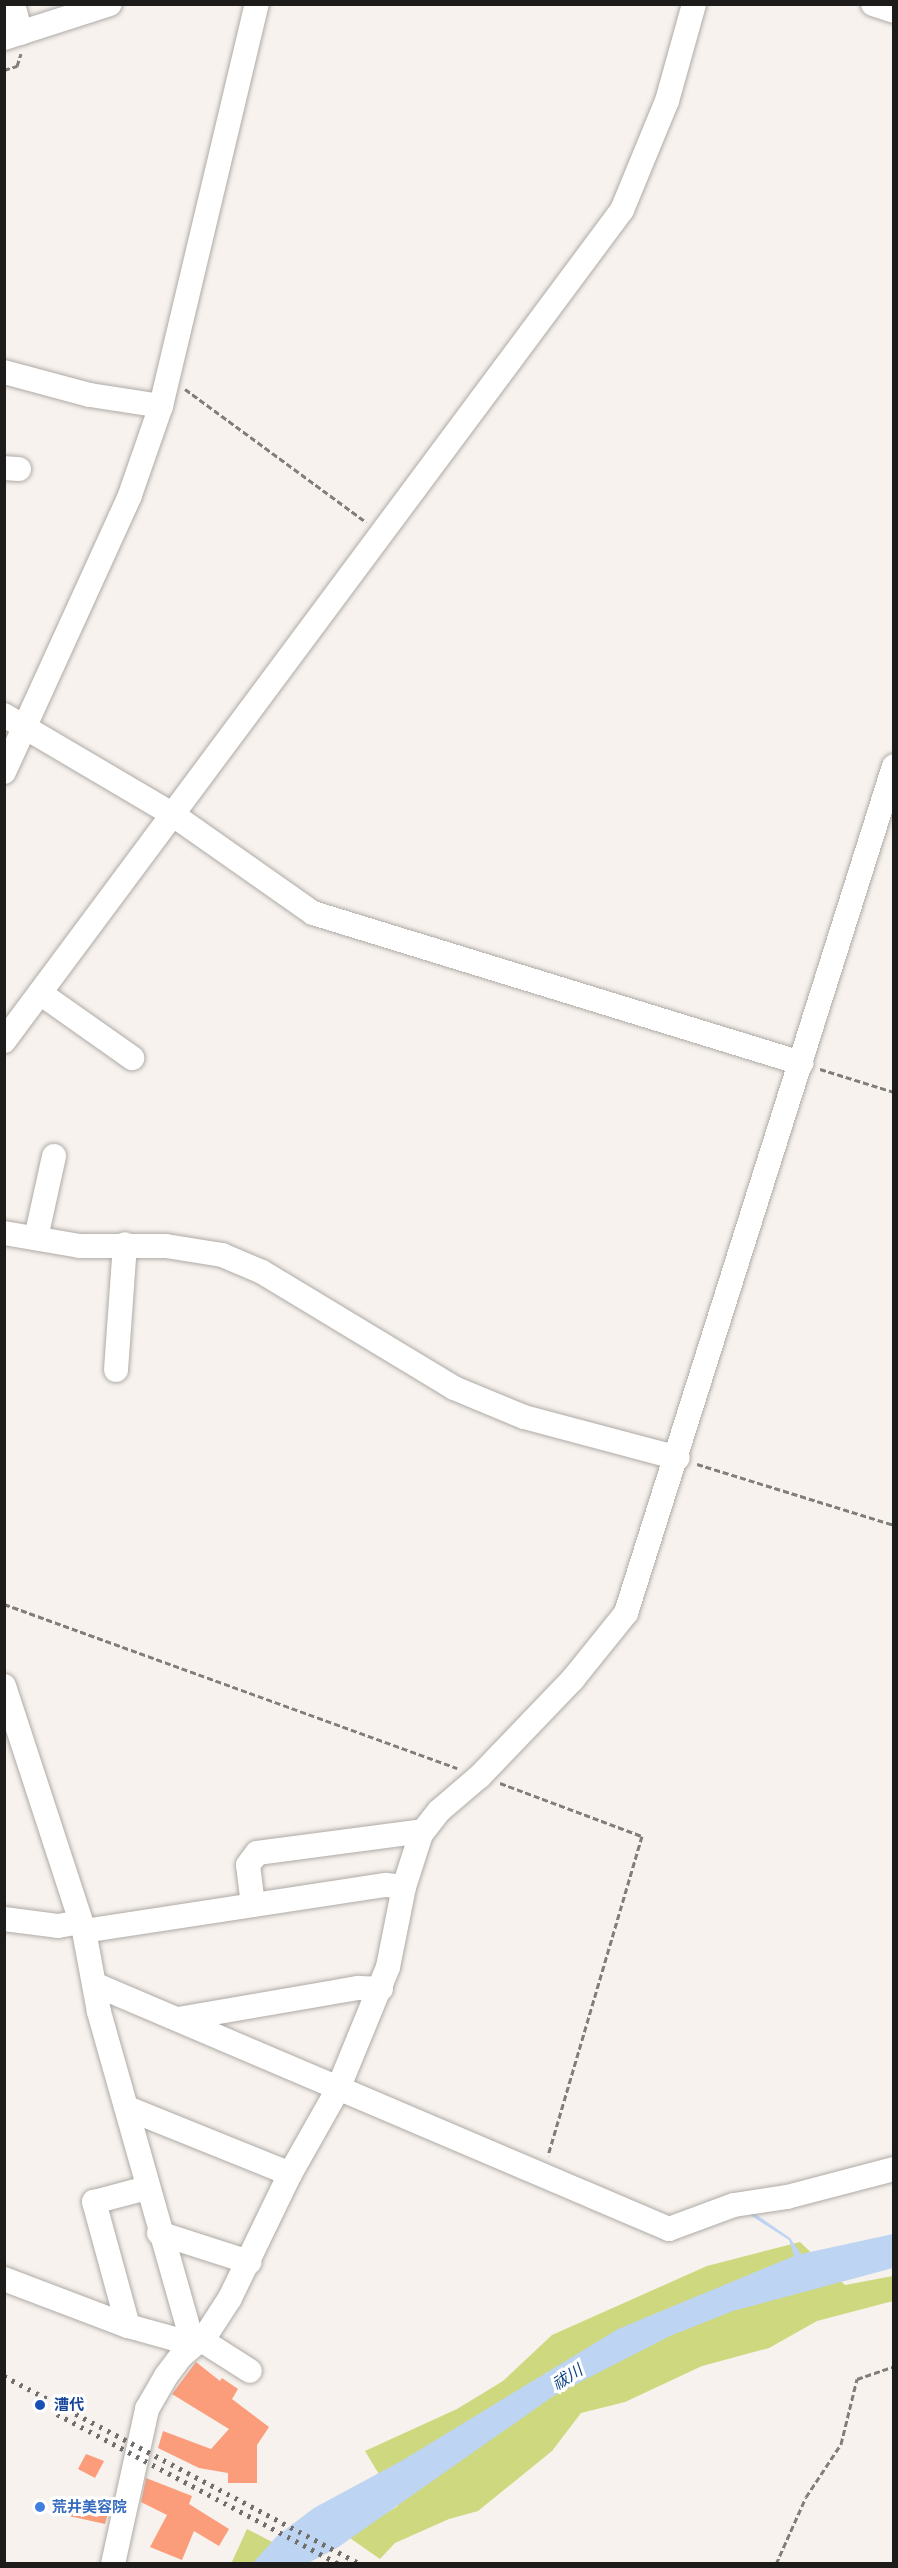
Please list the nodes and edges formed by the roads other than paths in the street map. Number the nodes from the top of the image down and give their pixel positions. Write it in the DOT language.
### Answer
graph roads {
  1 [pos="13,4"];
  2 [pos="110,4"];
  3 [pos="257,4"];
  4 [pos="694,4"];
  5 [pos="873,4"];
  6 [pos="894,11"];
  7 [pos="13,35"];
  8 [pos="4,372"];
  9 [pos="164,395"];
  10 [pos="14,720"];
  11 [pos="894,766"];
  12 [pos="4,772"];
  13 [pos="172,814"];
  14 [pos="40,993"];
  15 [pos="4,1041"];
  16 [pos="132,1058"];
  17 [pos="801,1063"];
  18 [pos="54,1156"];
  19 [pos="4,1233"];
  20 [pos="36,1239"];
  21 [pos="125,1244"];
  22 [pos="116,1370"];
  23 [pos="678,1458"];
  24 [pos="4,1686"];
  25 [pos="423,1831"];
  26 [pos="404,1887"];
  27 [pos="253,1905"];
  28 [pos="4,1918"];
  29 [pos="82,1926"];
  30 [pos="94,1984"];
  31 [pos="381,1989"];
  32 [pos="178,2019"];
  33 [pos="338,2089"];
  34 [pos="127,2108"];
  35 [pos="894,2169"];
  36 [pos="290,2174"];
  37 [pos="147,2188"];
  38 [pos="159,2233"];
  39 [pos="249,2262"];
  40 [pos="4,2279"];
  41 [pos="128,2326"];
  42 [pos="197,2342"];
  43 [pos="250,2372"];
  44 [pos="113,2564"];
  1 -- 7 [label="street"];
  2 -- 7 [label="street"];
  3 -- 9 [label="street"];
  4 -- 13 [label="street"];
  5 -- 6 [label="street"];
  8 -- 9 [label="street"];
  9 -- 10 [label="street"];
  10 -- 12 [label="street"];
  10 -- 13 [label="street"];
  11 -- 17 [label="street"];
  13 -- 14 [label="street"];
  13 -- 17 [label="street"];
  14 -- 15 [label="street"];
  14 -- 16 [label="street"];
  17 -- 23 [label="street"];
  18 -- 20 [label="street"];
  19 -- 20 [label="street"];
  20 -- 21 [label="street"];
  21 -- 22 [label="street"];
  21 -- 23 [label="street"];
  23 -- 25 [label="street"];
  24 -- 29 [label="street"];
  25 -- 26 [label="street"];
  25 -- 27 [label="street"];
  26 -- 27 [label="street"];
  26 -- 31 [label="street"];
  27 -- 29 [label="street"];
  28 -- 29 [label="street"];
  29 -- 30 [label="street"];
  30 -- 32 [label="street"];
  30 -- 34 [label="street"];
  31 -- 32 [label="street"];
  31 -- 33 [label="street"];
  32 -- 33 [label="street"];
  33 -- 35 [label="street"];
  33 -- 36 [label="street"];
  34 -- 36 [label="street"];
  34 -- 37 [label="street"];
  36 -- 39 [label="street"];
  37 -- 38 [label="street"];
  37 -- 41 [label="street"];
  38 -- 39 [label="street"];
  38 -- 42 [label="street"];
  39 -- 42 [label="street"];
  40 -- 41 [label="street"];
  41 -- 42 [label="street"];
  42 -- 43 [label="street"];
  42 -- 44 [label="street"];
}
